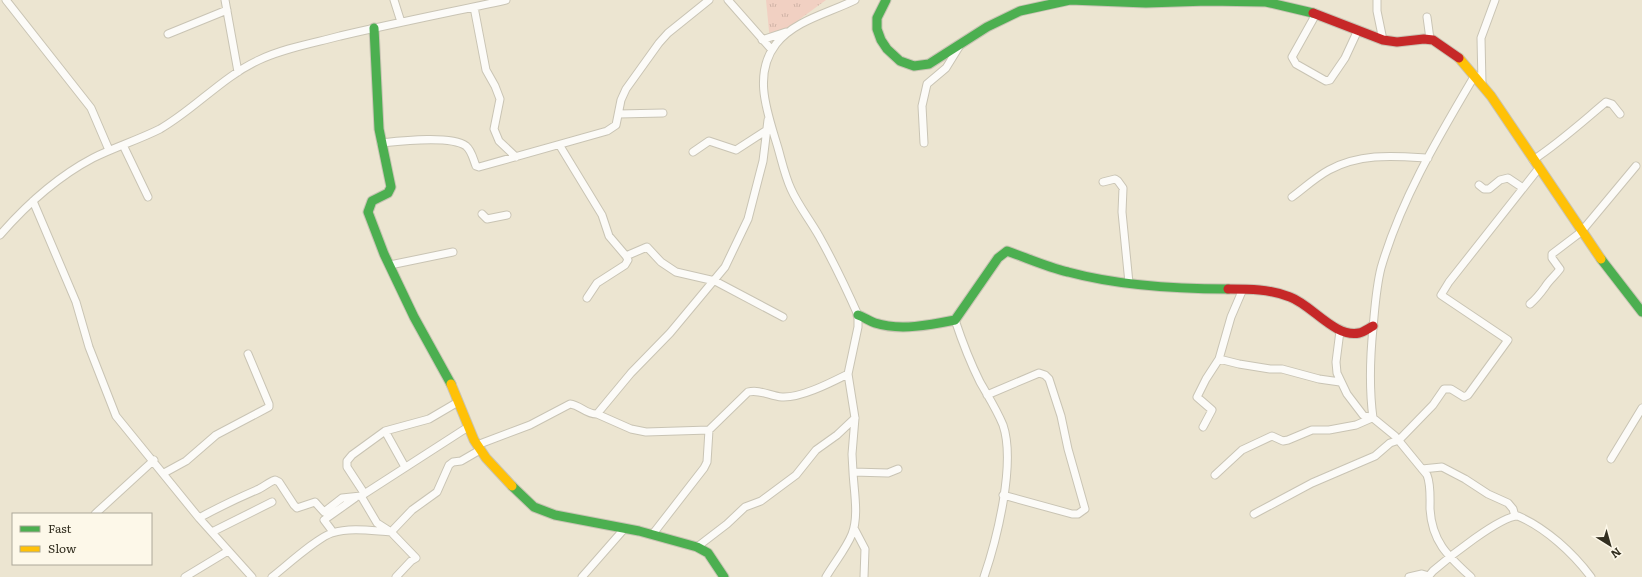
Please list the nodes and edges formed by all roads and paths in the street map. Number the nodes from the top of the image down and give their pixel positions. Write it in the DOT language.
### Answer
graph roads {
  1 [pos="6,0"];
  2 [pos="225,0"];
  3 [pos="394,0"];
  4 [pos="506,0"];
  5 [pos="709,0"];
  6 [pos="728,0"];
  7 [pos="855,0"];
  8 [pos="886,0"];
  9 [pos="1377,0"];
  10 [pos="1495,0"];
  11 [pos="474,7"];
  12 [pos="227,10"];
  13 [pos="1316,14"];
  14 [pos="1427,17"];
  15 [pos="401,22"];
  16 [pos="374,28"];
  17 [pos="790,30"];
  18 [pos="1358,30"];
  19 [pos="168,34"];
  20 [pos="1430,39"];
  21 [pos="762,40"];
  22 [pos="1383,40"];
  23 [pos="960,45"];
  24 [pos="772,50"];
  25 [pos="238,72"];
  26 [pos="1475,75"];
  27 [pos="1482,84"];
  28 [pos="663,113"];
  29 [pos="619,114"];
  30 [pos="1620,114"];
  31 [pos="769,117"];
  32 [pos="767,130"];
  33 [pos="381,143"];
  34 [pos="924,143"];
  35 [pos="123,145"];
  36 [pos="560,146"];
  37 [pos="109,150"];
  38 [pos="693,152"];
  39 [pos="516,157"];
  40 [pos="1428,158"];
  41 [pos="1533,160"];
  42 [pos="1636,166"];
  43 [pos="1539,168"];
  44 [pos="1103,182"];
  45 [pos="1479,185"];
  46 [pos="1523,188"];
  47 [pos="148,197"];
  48 [pos="1292,197"];
  49 [pos="33,201"];
  50 [pos="482,214"];
  51 [pos="507,215"];
  52 [pos="0,234"];
  53 [pos="453,252"];
  54 [pos="626,256"];
  55 [pos="390,265"];
  56 [pos="715,281"];
  57 [pos="1129,283"];
  58 [pos="1243,289"];
  59 [pos="587,298"];
  60 [pos="1530,304"];
  61 [pos="1642,312"];
  62 [pos="858,314"];
  63 [pos="783,317"];
  64 [pos="955,320"];
  65 [pos="1373,326"];
  66 [pos="1340,331"];
  67 [pos="248,354"];
  68 [pos="1219,359"];
  69 [pos="848,374"];
  70 [pos="1340,382"];
  71 [pos="987,395"];
  72 [pos="458,402"];
  73 [pos="1642,408"];
  74 [pos="597,414"];
  75 [pos="855,418"];
  76 [pos="1373,418"];
  77 [pos="468,427"];
  78 [pos="1203,428"];
  79 [pos="709,430"];
  80 [pos="385,431"];
  81 [pos="1399,440"];
  82 [pos="479,447"];
  83 [pos="1612,459"];
  84 [pos="154,460"];
  85 [pos="405,467"];
  86 [pos="898,469"];
  87 [pos="1422,469"];
  88 [pos="853,472"];
  89 [pos="164,473"];
  90 [pos="1215,474"];
  91 [pos="361,495"];
  92 [pos="1004,495"];
  93 [pos="272,502"];
  94 [pos="96,513"];
  95 [pos="1254,514"];
  96 [pos="1515,516"];
  97 [pos="199,518"];
  98 [pos="625,528"];
  99 [pos="854,528"];
  100 [pos="212,532"];
  101 [pos="333,532"];
  102 [pos="391,532"];
  103 [pos="652,534"];
  104 [pos="697,547"];
  105 [pos="228,551"];
  106 [pos="1450,557"];
  107 [pos="249,576"];
  108 [pos="1428,576"];
  109 [pos="185,577"];
  110 [pos="272,577"];
  111 [pos="396,577"];
  112 [pos="582,577"];
  113 [pos="724,577"];
  114 [pos="826,577"];
  115 [pos="864,577"];
  116 [pos="984,577"];
  117 [pos="1409,577"];
  118 [pos="1471,577"];
  119 [pos="1592,577"];
  1 -- 37 [label="street"];
  2 -- 12 [label="street"];
  3 -- 15 [label="street"];
  4 -- 11 [label="street"];
  5 -- 29 [label="street"];
  6 -- 21 [label="street"];
  7 -- 17 [label="street"];
  8 -- 23 [label="street"];
  9 -- 22 [label="street"];
  10 -- 27 [label="street"];
  11 -- 15 [label="street"];
  11 -- 39 [label="street"];
  12 -- 19 [label="street"];
  12 -- 25 [label="street"];
  13 -- 18 [label="street"];
  13 -- 18 [label="street"];
  13 -- 23 [label="street"];
  14 -- 20 [label="street"];
  15 -- 16 [label="street"];
  16 -- 25 [label="street"];
  16 -- 33 [label="street"];
  17 -- 21 [label="street"];
  17 -- 24 [label="street"];
  18 -- 22 [label="street"];
  20 -- 22 [label="street"];
  20 -- 26 [label="street"];
  21 -- 24 [label="street"];
  23 -- 34 [label="street"];
  24 -- 31 [label="street"];
  25 -- 35 [label="street"];
  26 -- 27 [label="street"];
  26 -- 40 [label="street"];
  27 -- 41 [label="street"];
  28 -- 29 [label="street"];
  29 -- 36 [label="street"];
  30 -- 41 [label="street"];
  31 -- 32 [label="street"];
  31 -- 62 [label="street"];
  32 -- 38 [label="street"];
  32 -- 56 [label="street"];
  33 -- 39 [label="street"];
  33 -- 55 [label="street"];
  35 -- 37 [label="street"];
  35 -- 47 [label="street"];
  36 -- 39 [label="street"];
  36 -- 54 [label="street"];
  37 -- 49 [label="street"];
  40 -- 48 [label="street"];
  40 -- 65 [label="street"];
  41 -- 43 [label="street"];
  42 -- 60 [label="street"];
  43 -- 46 [label="street"];
  43 -- 61 [label="street"];
  44 -- 57 [label="street"];
  45 -- 46 [label="street"];
  46 -- 81 [label="street"];
  49 -- 52 [label="street"];
  49 -- 84 [label="street"];
  50 -- 51 [label="street"];
  53 -- 55 [label="street"];
  54 -- 56 [label="street"];
  54 -- 59 [label="street"];
  55 -- 72 [label="street"];
  56 -- 63 [label="street"];
  56 -- 74 [label="street"];
  57 -- 58 [label="street"];
  57 -- 64 [label="street"];
  58 -- 66 [label="street"];
  58 -- 68 [label="street"];
  62 -- 64 [label="street"];
  62 -- 69 [label="street"];
  64 -- 71 [label="street"];
  65 -- 66 [label="street"];
  65 -- 76 [label="street"];
  66 -- 70 [label="street"];
  67 -- 89 [label="street"];
  68 -- 70 [label="street"];
  68 -- 78 [label="street"];
  69 -- 75 [label="street"];
  69 -- 79 [label="street"];
  70 -- 76 [label="street"];
  71 -- 92 [label="street"];
  71 -- 92 [label="street"];
  72 -- 77 [label="street"];
  72 -- 80 [label="street"];
  73 -- 83 [label="street"];
  74 -- 79 [label="street"];
  74 -- 82 [label="street"];
  75 -- 88 [label="street"];
  75 -- 104 [label="street"];
  76 -- 81 [label="street"];
  76 -- 90 [label="street"];
  77 -- 82 [label="street"];
  77 -- 85 [label="street"];
  79 -- 103 [label="street"];
  80 -- 85 [label="street"];
  80 -- 91 [label="street"];
  81 -- 87 [label="street"];
  81 -- 95 [label="street"];
  82 -- 98 [label="street"];
  82 -- 102 [label="street"];
  84 -- 89 [label="street"];
  84 -- 94 [label="street"];
  85 -- 91 [label="street"];
  86 -- 88 [label="street"];
  87 -- 96 [label="street"];
  87 -- 106 [label="street"];
  88 -- 99 [label="street"];
  89 -- 97 [label="street"];
  91 -- 97 [label="street"];
  91 -- 101 [label="street"];
  91 -- 102 [label="street"];
  92 -- 116 [label="street"];
  93 -- 100 [label="street"];
  96 -- 106 [label="street"];
  96 -- 119 [label="street"];
  97 -- 100 [label="street"];
  98 -- 103 [label="street"];
  98 -- 112 [label="street"];
  99 -- 114 [label="street"];
  99 -- 115 [label="street"];
  100 -- 105 [label="street"];
  101 -- 102 [label="street"];
  101 -- 110 [label="street"];
  102 -- 111 [label="street"];
  103 -- 104 [label="street"];
  104 -- 113 [label="street"];
  105 -- 107 [label="street"];
  105 -- 109 [label="street"];
  106 -- 108 [label="street"];
  106 -- 118 [label="street"];
  108 -- 117 [label="street"];
}
